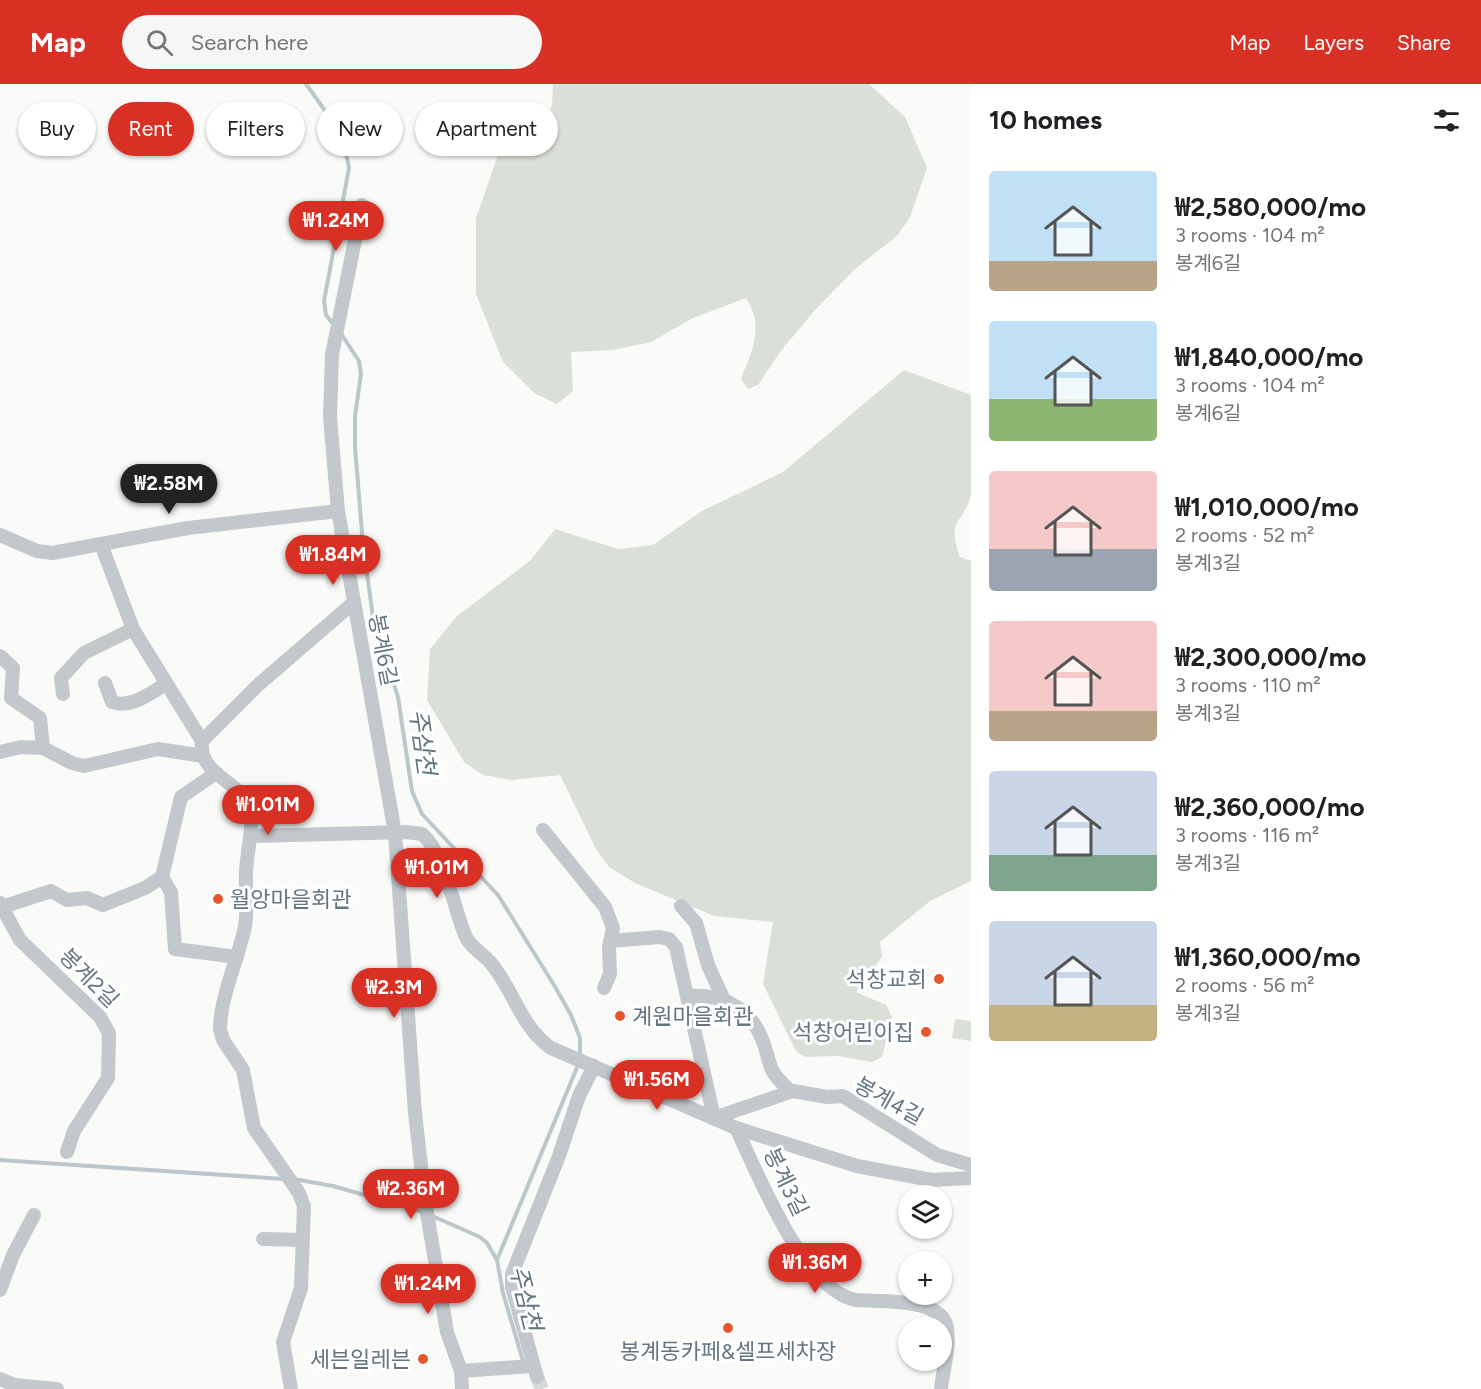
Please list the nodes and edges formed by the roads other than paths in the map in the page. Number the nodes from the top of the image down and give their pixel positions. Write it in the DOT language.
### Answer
graph roads {
  1 [pos="362,205"];
  2 [pos="338,511"];
  3 [pos="0,535"];
  4 [pos="101,544"];
  5 [pos="352,604"];
  6 [pos="133,629"];
  7 [pos="0,656"];
  8 [pos="105,683"];
  9 [pos="166,684"];
  10 [pos="63,694"];
  11 [pos="202,741"];
  12 [pos="43,748"];
  13 [pos="0,752"];
  14 [pos="203,756"];
  15 [pos="216,773"];
  16 [pos="543,830"];
  17 [pos="394,833"];
  18 [pos="252,836"];
  19 [pos="162,877"];
  20 [pos="1,905"];
  21 [pos="681,906"];
  22 [pos="610,942"];
  23 [pos="237,957"];
  24 [pos="604,988"];
  25 [pos="688,996"];
  26 [pos="723,998"];
  27 [pos="592,1065"];
  28 [pos="790,1091"];
  29 [pos="714,1118"];
  30 [pos="736,1128"];
  31 [pos="67,1152"];
  32 [pos="971,1165"];
  33 [pos="971,1178"];
  34 [pos="34,1215"];
  35 [pos="263,1239"];
  36 [pos="302,1240"];
  37 [pos="0,1290"];
  38 [pos="460,1371"];
  39 [pos="0,1379"];
  40 [pos="57,1389"];
  41 [pos="291,1389"];
  42 [pos="462,1389"];
  43 [pos="941,1389"];
  1 -- 2 [label="street, 봉계6길"];
  2 -- 4 [label="street"];
  2 -- 5 [label="street, 봉계6길"];
  3 -- 4 [label="street"];
  4 -- 6 [label="street"];
  5 -- 11 [label="street"];
  5 -- 17 [label="street, 봉계6길"];
  6 -- 9 [label="street"];
  6 -- 10 [label="street"];
  7 -- 12 [label="street"];
  8 -- 9 [label="street"];
  9 -- 11 [label="street"];
  11 -- 14 [label="street"];
  12 -- 13 [label="street"];
  12 -- 14 [label="street"];
  14 -- 15 [label="street"];
  15 -- 18 [label="street"];
  15 -- 19 [label="street"];
  16 -- 22 [label="street"];
  17 -- 18 [label="street"];
  17 -- 27 [label="street"];
  17 -- 38 [label="street"];
  18 -- 23 [label="street"];
  19 -- 20 [label="street, 봉계2길"];
  19 -- 23 [label="street"];
  20 -- 31 [label="street, 봉계2길"];
  21 -- 26 [label="street"];
  22 -- 24 [label="street"];
  22 -- 25 [label="street"];
  23 -- 36 [label="street"];
  25 -- 26 [label="street"];
  25 -- 29 [label="street"];
  26 -- 28 [label="street"];
  27 -- 29 [label="street"];
  27 -- 38 [label="street"];
  28 -- 29 [label="street, 봉계4길"];
  28 -- 32 [label="street, 봉계4길"];
  29 -- 30 [label="street"];
  30 -- 33 [label="street"];
  30 -- 43 [label="street, 봉계3길"];
  34 -- 37 [label="street"];
  35 -- 36 [label="street"];
  36 -- 41 [label="street"];
  38 -- 42 [label="street"];
  39 -- 40 [label="street"];
}
